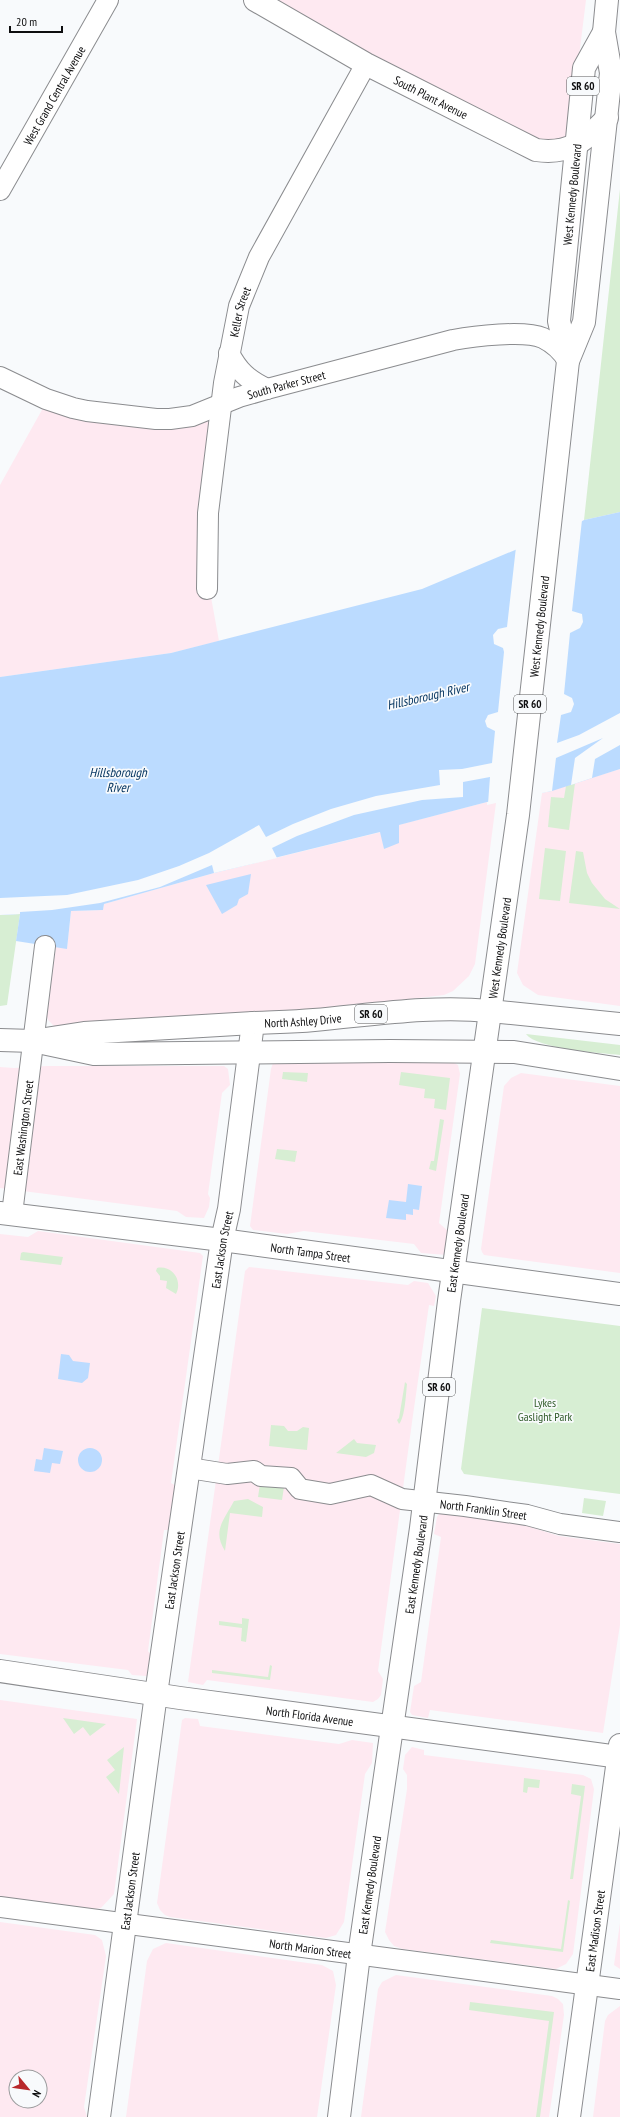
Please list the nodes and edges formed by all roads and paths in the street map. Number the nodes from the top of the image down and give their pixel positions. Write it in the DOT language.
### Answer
graph roads {
  1 [pos="108,0"];
  2 [pos="255,0"];
  3 [pos="607,0"];
  4 [pos="604,32"];
  5 [pos="366,64"];
  6 [pos="607,118"];
  7 [pos="577,145"];
  8 [pos="0,190"];
  9 [pos="229,353"];
  10 [pos="568,361"];
  11 [pos="0,377"];
  12 [pos="267,389"];
  13 [pos="221,404"];
  14 [pos="207,588"];
  15 [pos="45,946"];
  16 [pos="490,1011"];
  17 [pos="253,1023"];
  18 [pos="620,1024"];
  19 [pos="0,1040"];
  20 [pos="33,1041"];
  21 [pos="484,1052"];
  22 [pos="250,1053"];
  23 [pos="620,1069"];
  24 [pos="6,1214"];
  25 [pos="222,1240"];
  26 [pos="454,1273"];
  27 [pos="620,1294"];
  28 [pos="189,1468"];
  29 [pos="424,1501"];
  30 [pos="620,1532"];
  31 [pos="0,1671"];
  32 [pos="156,1694"];
  33 [pos="391,1726"];
  34 [pos="619,1753"];
  35 [pos="0,1907"];
  36 [pos="125,1923"];
  37 [pos="359,1955"];
  38 [pos="587,1985"];
  39 [pos="620,1989"];
  40 [pos="99,2117"];
  41 [pos="339,2117"];
  42 [pos="569,2117"];
  1 -- 8 [label="street, West Grand Central Avenue"];
  2 -- 5 [label="main road, South Plant Avenue"];
  3 -- 4 [label="main road, West Kennedy Boulevard / SR 60"];
  4 -- 6 [label="main road, West Kennedy Boulevard / SR 60"];
  4 -- 7 [label="main road, West Kennedy Boulevard / SR 60"];
  5 -- 7 [label="main road, South Plant Avenue"];
  5 -- 9 [label="street, Keller Street"];
  6 -- 7 [label="main road, South Plant Avenue"];
  6 -- 10 [label="main road, West Kennedy Boulevard / SR 60"];
  7 -- 10 [label="main road, West Kennedy Boulevard / SR 60"];
  9 -- 12 [label="street"];
  9 -- 13 [label="street, Keller Street"];
  10 -- 12 [label="street, South Parker Street"];
  10 -- 16 [label="main road, West Kennedy Boulevard / SR 60"];
  11 -- 13 [label="street, South Parker Street"];
  12 -- 13 [label="street, South Parker Street"];
  13 -- 14 [label="street, Keller Street"];
  15 -- 20 [label="street, East Washington Street"];
  16 -- 17 [label="main road, North Ashley Drive / SR 60"];
  16 -- 18 [label="main road, North Ashley Drive"];
  16 -- 21 [label="main road, East Kennedy Boulevard / SR 60"];
  17 -- 20 [label="main road, North Ashley Drive"];
  17 -- 22 [label="main road, East Jackson Street"];
  19 -- 20 [label="main road"];
  20 -- 22 [label="main road"];
  20 -- 24 [label="street, East Washington Street"];
  21 -- 22 [label="main road"];
  21 -- 23 [label="main road"];
  21 -- 26 [label="main road, East Kennedy Boulevard / SR 60"];
  22 -- 25 [label="main road, East Jackson Street"];
  24 -- 25 [label="main road, North Tampa Street"];
  25 -- 26 [label="main road, North Tampa Street"];
  25 -- 28 [label="main road, East Jackson Street"];
  26 -- 27 [label="main road, North Tampa Street"];
  26 -- 29 [label="main road, East Kennedy Boulevard / SR 60"];
  28 -- 29 [label="street, North Franklin Street"];
  28 -- 32 [label="main road, East Jackson Street"];
  29 -- 30 [label="street, North Franklin Street"];
  29 -- 33 [label="main road, East Kennedy Boulevard / SR 60"];
  31 -- 32 [label="main road, North Florida Avenue"];
  32 -- 33 [label="main road, North Florida Avenue"];
  32 -- 36 [label="main road, East Jackson Street"];
  33 -- 34 [label="main road, North Florida Avenue"];
  33 -- 37 [label="main road, East Kennedy Boulevard"];
  34 -- 38 [label="main road, East Madison Street"];
  35 -- 36 [label="street, North Marion Street"];
  36 -- 37 [label="street, North Marion Street"];
  36 -- 40 [label="main road, East Jackson Street"];
  37 -- 38 [label="street, North Marion Street"];
  37 -- 41 [label="main road, East Kennedy Boulevard"];
  38 -- 39 [label="street, North Marion Street"];
  38 -- 42 [label="main road, East Madison Street"];
}
